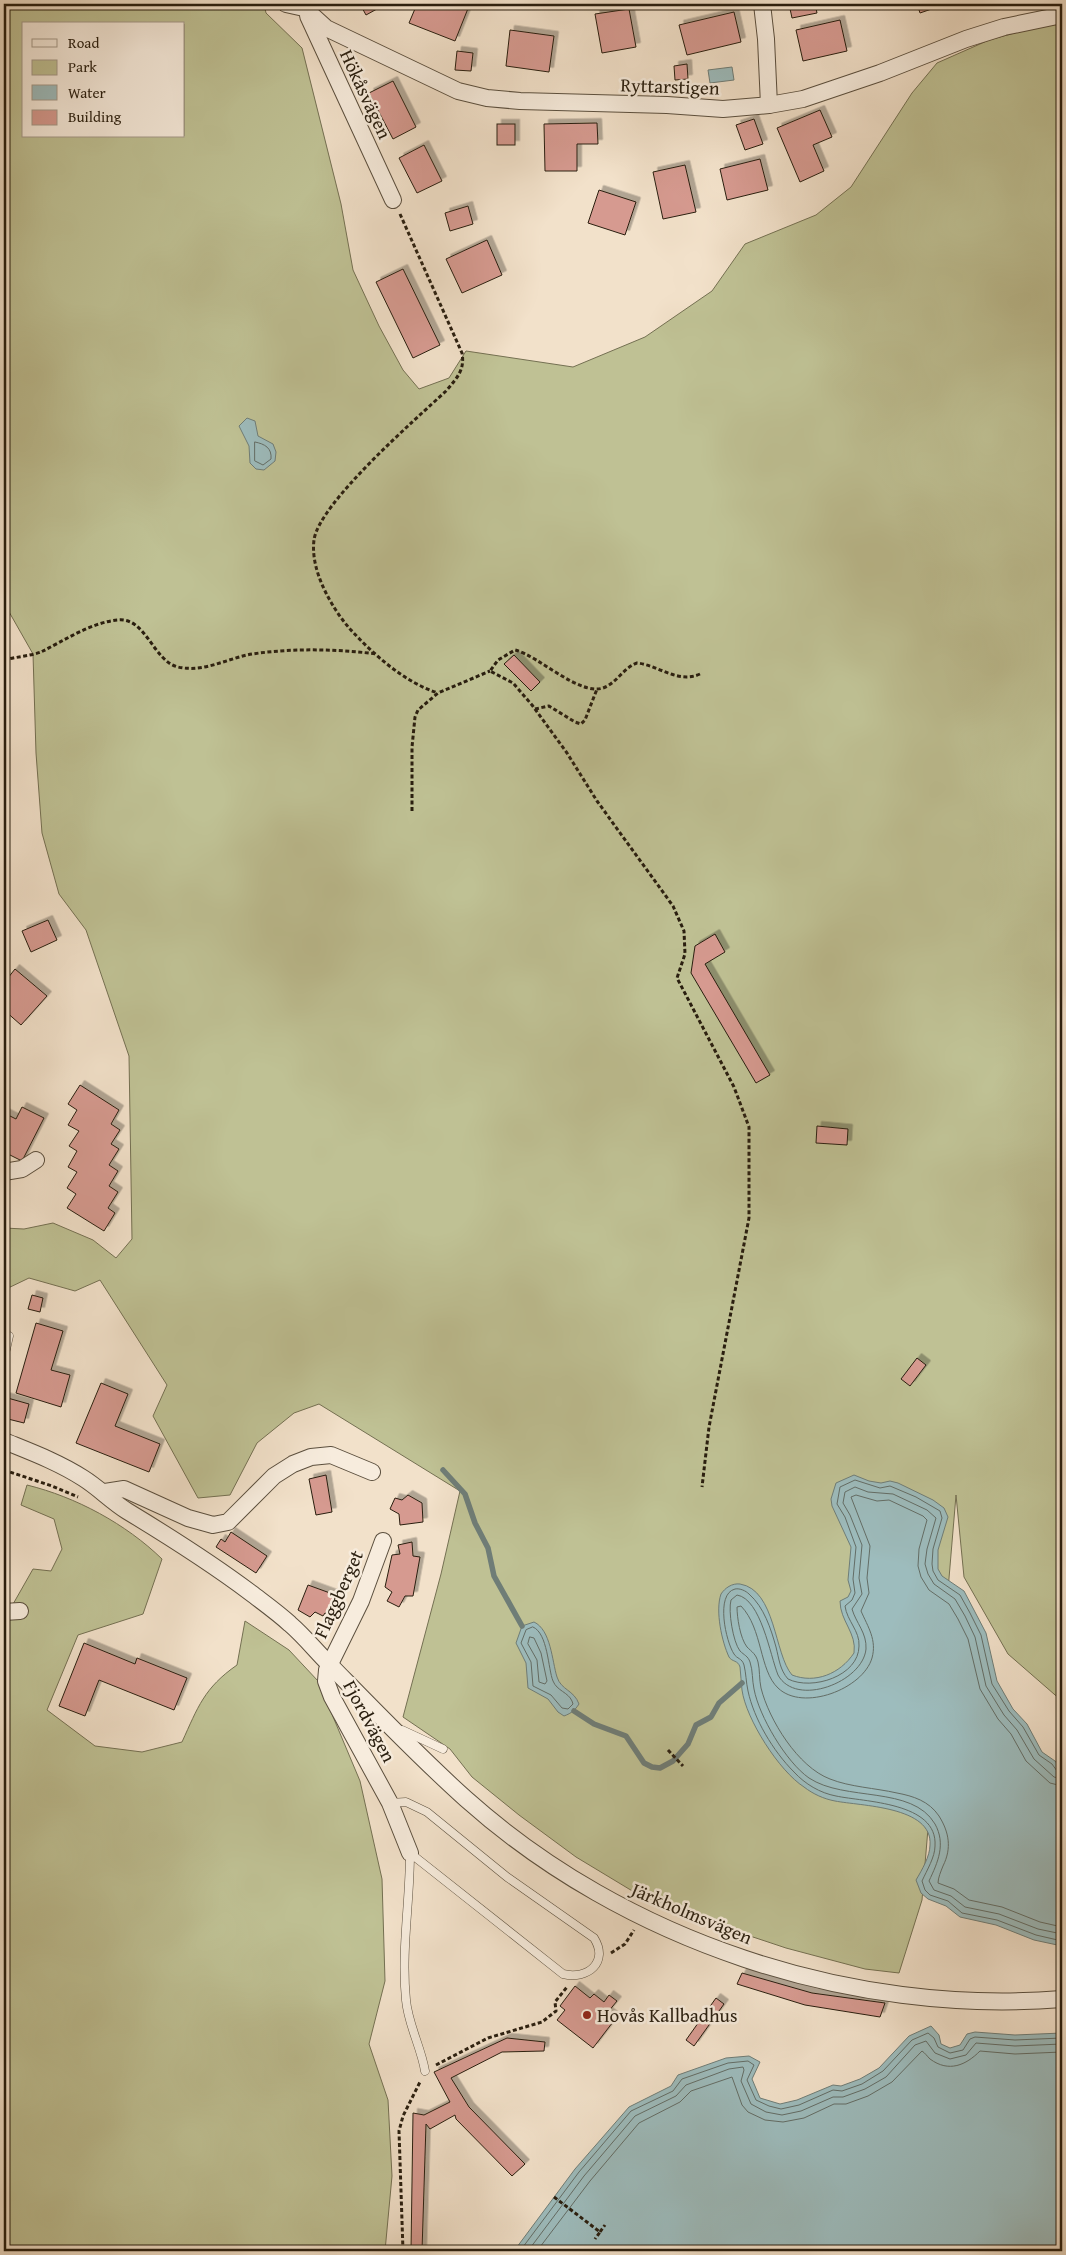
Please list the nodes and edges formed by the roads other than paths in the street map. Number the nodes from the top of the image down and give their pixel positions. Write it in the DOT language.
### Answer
graph roads {
  1 [pos="286,4"];
  2 [pos="762,4"];
  3 [pos="304,6"];
  4 [pos="1062,15"];
  5 [pos="769,106"];
  6 [pos="393,200"];
  7 [pos="36,1160"];
  8 [pos="4,1172"];
  9 [pos="9,1336"];
  10 [pos="4,1358"];
  11 [pos="4,1442"];
  12 [pos="372,1472"];
  13 [pos="105,1492"];
  14 [pos="383,1540"];
  15 [pos="329,1664"];
  16 [pos="397,1734"];
  17 [pos="443,1749"];
  18 [pos="390,1803"];
  19 [pos="410,1853"];
  20 [pos="1062,1999"];
  21 [pos="426,2071"];
  1 -- 3 [label="street, Ryttarstigen"];
  2 -- 5 [label="street"];
  3 -- 5 [label="street, Ryttarstigen"];
  3 -- 6 [label="street, Hökåsvägen"];
  4 -- 5 [label="street, Ryttarstigen"];
  7 -- 8 [label="street"];
  9 -- 10 [label="lane"];
  11 -- 13 [label="street, Fjordvägen"];
  12 -- 13 [label="street"];
  13 -- 15 [label="street, Fjordvägen"];
  14 -- 15 [label="street, Flaggberget"];
  15 -- 16 [label="street, Järkholmsvägen"];
  15 -- 18 [label="street, Fjordvägen"];
  16 -- 17 [label="lane"];
  16 -- 20 [label="street, Järkholmsvägen"];
  18 -- 19 [label="street, Fjordvägen"];
  18 -- 19 [label="lane"];
  19 -- 21 [label="lane, Fjordvägen"];
}
